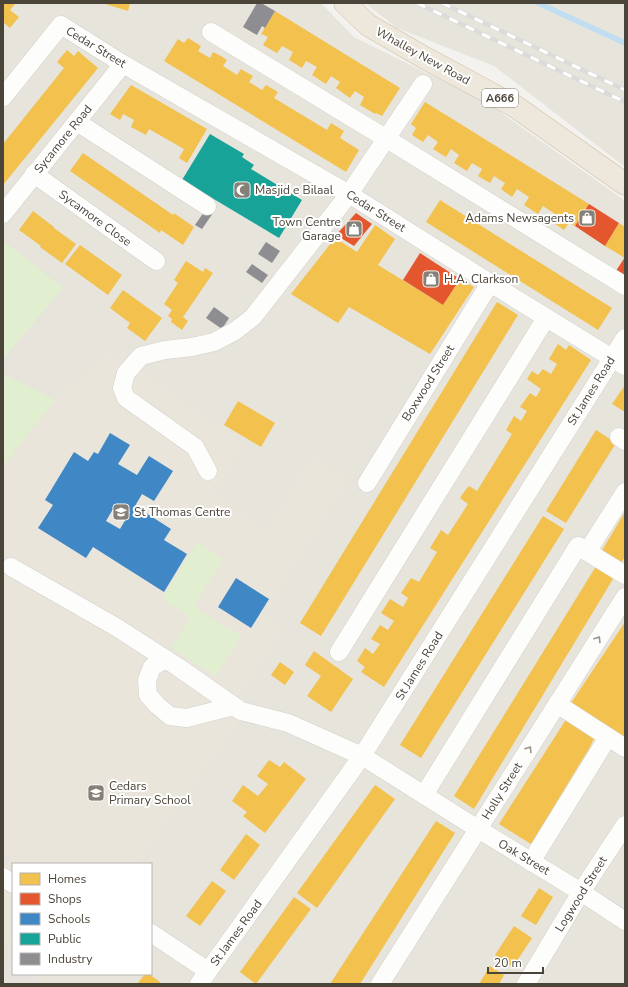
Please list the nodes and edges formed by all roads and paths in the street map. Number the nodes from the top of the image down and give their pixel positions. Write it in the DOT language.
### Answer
graph roads {
  1 [pos="345,3"];
  2 [pos="210,32"];
  3 [pos="123,64"];
  4 [pos="423,84"];
  5 [pos="3,97"];
  6 [pos="77,122"];
  7 [pos="387,139"];
  8 [pos="34,174"];
  9 [pos="625,184"];
  10 [pos="349,194"];
  11 [pos="207,206"];
  12 [pos="3,214"];
  13 [pos="156,262"];
  14 [pos="490,284"];
  15 [pos="625,286"];
  16 [pos="546,318"];
  17 [pos="625,338"];
  18 [pos="618,362"];
  19 [pos="208,471"];
  20 [pos="367,483"];
  21 [pos="625,492"];
  22 [pos="587,552"];
  23 [pos="11,567"];
  24 [pos="625,576"];
  25 [pos="625,598"];
  26 [pos="340,652"];
  27 [pos="166,660"];
  28 [pos="557,704"];
  29 [pos="234,706"];
  30 [pos="608,737"];
  31 [pos="625,748"];
  32 [pos="362,756"];
  33 [pos="424,795"];
  34 [pos="625,825"];
  35 [pos="478,829"];
  36 [pos="531,862"];
  37 [pos="3,877"];
  38 [pos="12,883"];
  39 [pos="581,892"];
  40 [pos="625,921"];
  41 [pos="152,934"];
  42 [pos="204,980"];
  43 [pos="380,984"];
  44 [pos="526,984"];
  1 -- 9 [label="highway, Whalley New Road / A666"];
  2 -- 7 [label="street"];
  3 -- 5 [label="street, Cedar Street"];
  3 -- 6 [label="street, Sycamore Road"];
  3 -- 10 [label="street, Cedar Street"];
  4 -- 7 [label="street"];
  6 -- 8 [label="street, Sycamore Road"];
  6 -- 11 [label="street"];
  7 -- 10 [label="street"];
  7 -- 15 [label="street"];
  8 -- 12 [label="street, Sycamore Road"];
  8 -- 13 [label="street, Sycamore Close"];
  10 -- 14 [label="street, Cedar Street"];
  10 -- 19 [label="street"];
  14 -- 16 [label="street, Cedar Street"];
  14 -- 20 [label="street, Boxwood Street"];
  16 -- 18 [label="street, Cedar Street"];
  16 -- 26 [label="street"];
  17 -- 18 [label="street, St James Road"];
  18 -- 32 [label="street, St James Road"];
  21 -- 22 [label="street"];
  22 -- 24 [label="street"];
  22 -- 33 [label="street"];
  23 -- 27 [label="street, Oak Street"];
  28 -- 25 [label="street, Holly Street, one-way"];
  27 -- 29 [label="street, Oak Street"];
  27 -- 29 [label="street"];
  28 -- 30 [label="street"];
  35 -- 28 [label="street, Holly Street, one-way"];
  29 -- 32 [label="street, Oak Street"];
  30 -- 31 [label="street"];
  30 -- 36 [label="street"];
  32 -- 33 [label="street, Oak Street"];
  32 -- 42 [label="street, St James Road"];
  33 -- 35 [label="street, Oak Street"];
  34 -- 39 [label="street, Logwood Street"];
  35 -- 36 [label="street, Oak Street"];
  35 -- 43 [label="street, Holly Street"];
  36 -- 39 [label="street, Oak Street"];
  37 -- 38 [label="street"];
  39 -- 40 [label="street, Oak Street"];
  39 -- 44 [label="street, Logwood Street"];
  41 -- 42 [label="street"];
}
